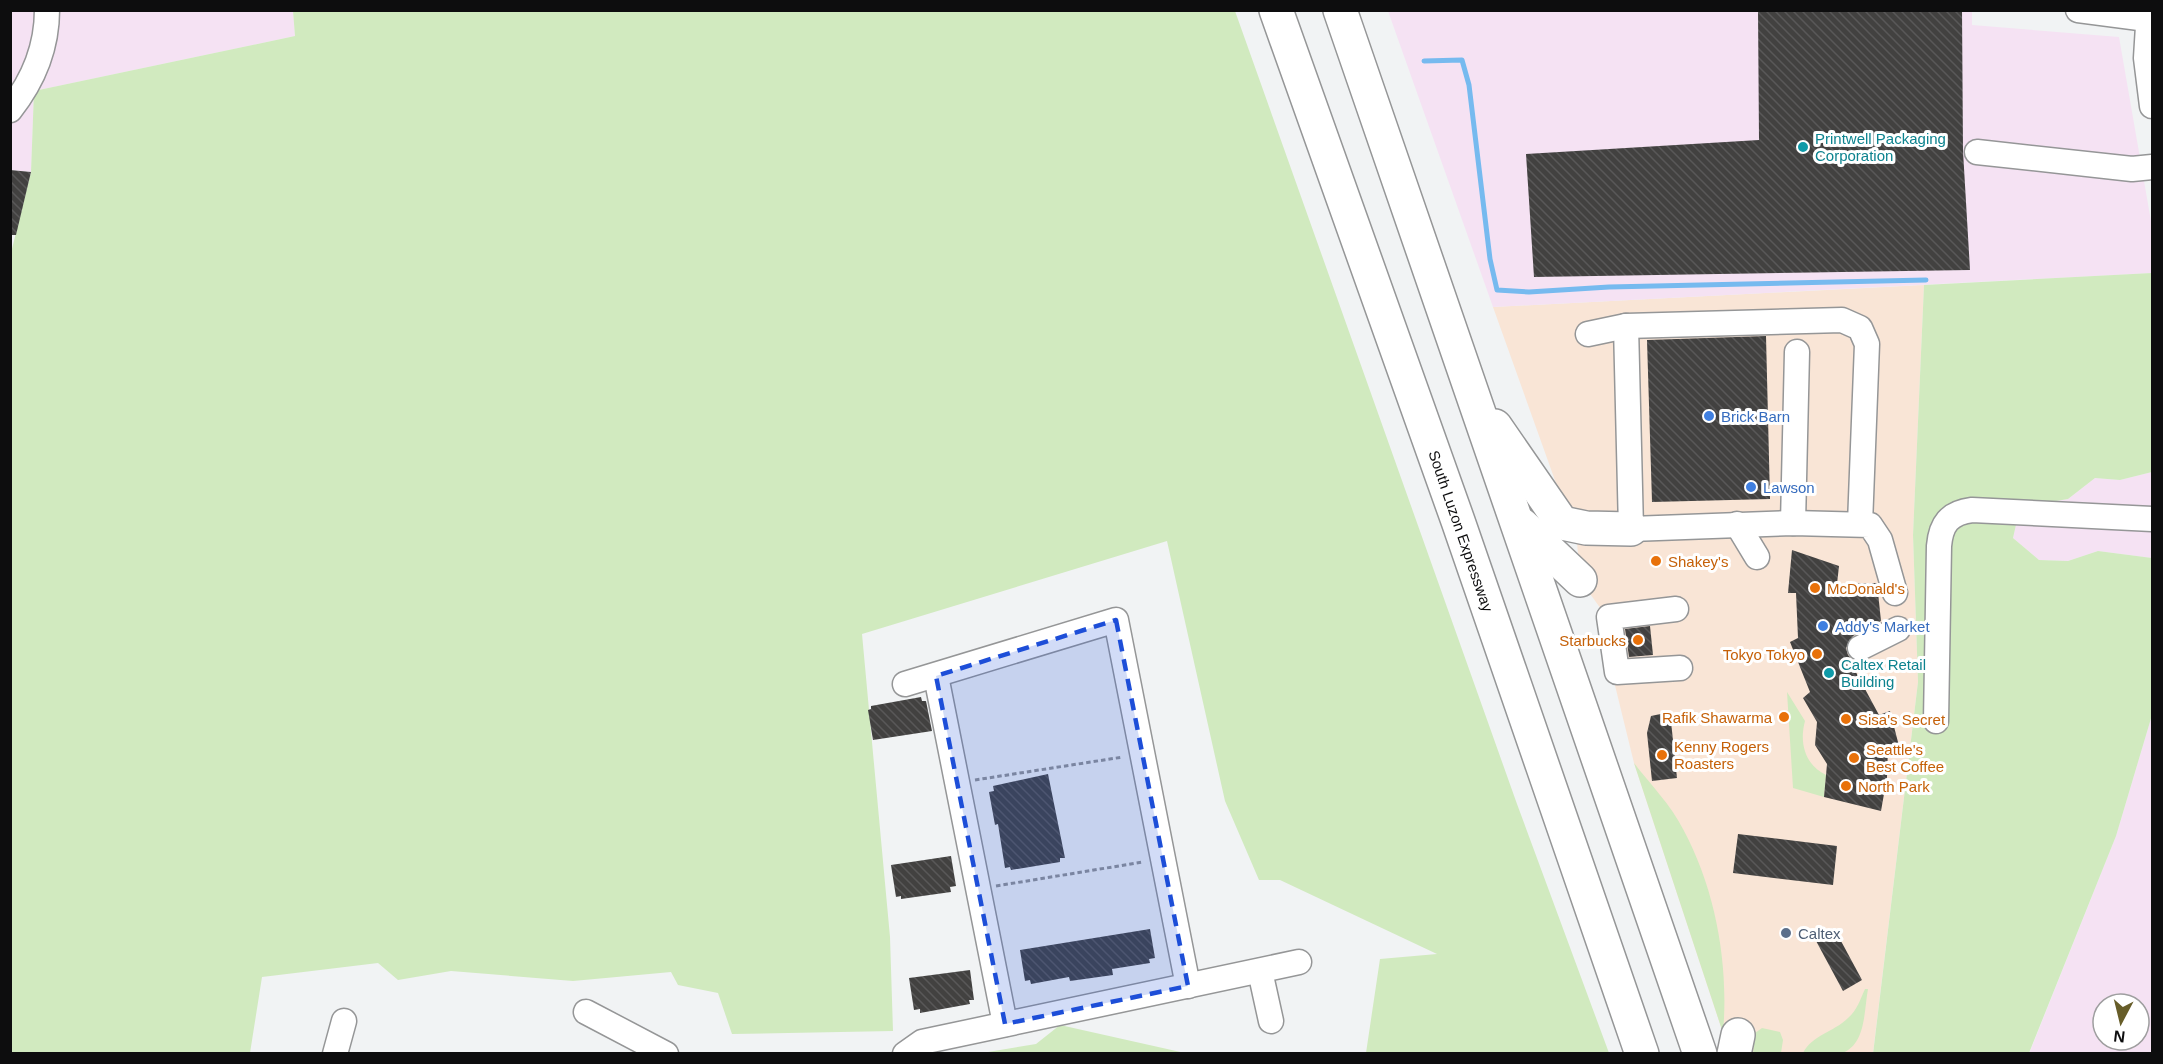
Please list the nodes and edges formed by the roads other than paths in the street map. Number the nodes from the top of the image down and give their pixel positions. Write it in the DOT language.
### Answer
graph roads {
  1 [pos="47,10"];
  2 [pos="1276,10"];
  3 [pos="1340,10"];
  4 [pos="2078,10"];
  5 [pos="2148,15"];
  6 [pos="2152,106"];
  7 [pos="10,111"];
  8 [pos="1977,152"];
  9 [pos="2152,167"];
  10 [pos="1626,326"];
  11 [pos="1588,334"];
  12 [pos="1797,352"];
  13 [pos="1470,389"];
  14 [pos="2152,519"];
  15 [pos="1516,520"];
  16 [pos="1793,523"];
  17 [pos="1737,524"];
  18 [pos="1860,524"];
  19 [pos="1631,528"];
  20 [pos="1757,557"];
  21 [pos="1580,580"];
  22 [pos="1895,593"];
  23 [pos="1676,609"];
  24 [pos="1898,628"];
  25 [pos="1860,648"];
  26 [pos="1680,668"];
  27 [pos="936,676"];
  28 [pos="905,684"];
  29 [pos="1936,721"];
  30 [pos="1299,962"];
  31 [pos="1260,971"];
  32 [pos="1188,986"];
  33 [pos="586,1012"];
  34 [pos="344,1021"];
  35 [pos="1271,1022"];
  36 [pos="1005,1024"];
  37 [pos="335,1053"];
  38 [pos="666,1053"];
  39 [pos="905,1053"];
  40 [pos="1642,1053"];
  41 [pos="1700,1053"];
  1 -- 7 [label="street"];
  2 -- 40 [label="highway, South Luzon Expressway"];
  3 -- 13 [label="highway"];
  4 -- 5 [label="street"];
  5 -- 6 [label="street"];
  8 -- 9 [label="street"];
  10 -- 11 [label="street"];
  10 -- 18 [label="street"];
  10 -- 19 [label="street"];
  12 -- 16 [label="street"];
  13 -- 15 [label="highway"];
  13 -- 19 [label="highway"];
  14 -- 29 [label="street"];
  15 -- 21 [label="highway"];
  15 -- 41 [label="highway"];
  16 -- 17 [label="street"];
  16 -- 18 [label="street"];
  17 -- 19 [label="street"];
  17 -- 20 [label="street"];
  18 -- 22 [label="street"];
  23 -- 26 [label="street"];
  24 -- 25 [label="street"];
  27 -- 28 [label="street"];
  27 -- 32 [label="street"];
  27 -- 36 [label="street"];
  30 -- 31 [label="street"];
  31 -- 32 [label="street"];
  31 -- 35 [label="street"];
  32 -- 36 [label="street"];
  33 -- 38 [label="street"];
  34 -- 37 [label="street"];
  36 -- 39 [label="street"];
}
